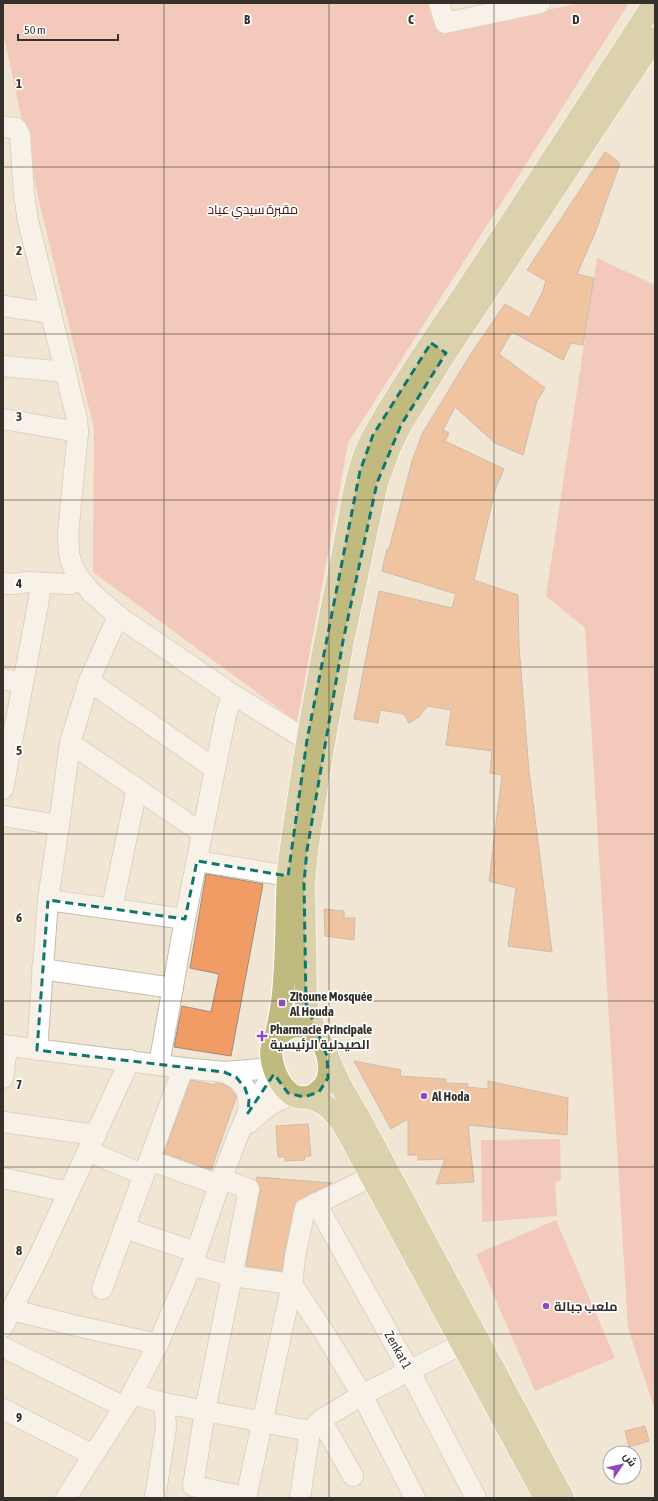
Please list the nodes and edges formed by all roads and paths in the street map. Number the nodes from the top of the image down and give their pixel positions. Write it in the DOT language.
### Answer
graph roads {
  1 [pos="439,3"];
  2 [pos="540,3"];
  3 [pos="654,3"];
  4 [pos="498,8"];
  5 [pos="655,38"];
  6 [pos="3,126"];
  7 [pos="3,306"];
  8 [pos="51,313"];
  9 [pos="438,348"];
  10 [pos="3,366"];
  11 [pos="65,372"];
  12 [pos="3,419"];
  13 [pos="78,432"];
  14 [pos="80,579"];
  15 [pos="3,583"];
  16 [pos="42,583"];
  17 [pos="118,616"];
  18 [pos="3,679"];
  19 [pos="89,680"];
  20 [pos="22,683"];
  21 [pos="232,694"];
  22 [pos="70,743"];
  23 [pos="315,744"];
  24 [pos="215,769"];
  25 [pos="137,788"];
  26 [pos="3,790"];
  27 [pos="3,816"];
  28 [pos="59,825"];
  29 [pos="202,833"];
  30 [pos="198,861"];
  31 [pos="288,876"];
  32 [pos="48,900"];
  33 [pos="112,908"];
  34 [pos="185,919"];
  35 [pos="42,969"];
  36 [pos="173,988"];
  37 [pos="318,1036"];
  38 [pos="274,1042"];
  39 [pos="5,1046"];
  40 [pos="37,1050"];
  41 [pos="327,1056"];
  42 [pos="130,1060"];
  43 [pos="158,1065"];
  44 [pos="183,1068"];
  45 [pos="274,1070"];
  46 [pos="224,1072"];
  47 [pos="3,1078"];
  48 [pos="300,1097"];
  49 [pos="248,1113"];
  50 [pos="3,1122"];
  51 [pos="239,1133"];
  52 [pos="92,1143"];
  53 [pos="147,1167"];
  54 [pos="371,1177"];
  55 [pos="3,1178"];
  56 [pos="220,1182"];
  57 [pos="68,1192"];
  58 [pos="316,1203"];
  59 [pos="124,1228"];
  60 [pos="194,1259"];
  61 [pos="232,1276"];
  62 [pos="292,1284"];
  63 [pos="102,1289"];
  64 [pos="6,1321"];
  65 [pos="158,1344"];
  66 [pos="462,1344"];
  67 [pos="3,1347"];
  68 [pos="410,1370"];
  69 [pos="362,1395"];
  70 [pos="128,1401"];
  71 [pos="164,1403"];
  72 [pos="3,1409"];
  73 [pos="205,1411"];
  74 [pos="263,1422"];
  75 [pos="316,1425"];
  76 [pos="94,1455"];
  77 [pos="353,1476"];
  78 [pos="246,1497"];
  79 [pos="66,1498"];
  80 [pos="155,1498"];
  81 [pos="300,1498"];
  82 [pos="415,1498"];
  83 [pos="476,1498"];
  84 [pos="545,1498"];
  85 [pos="563,1498"];
  1 -- 4 [label="street"];
  2 -- 4 [label="street"];
  3 -- 9 [label="main road"];
  5 -- 9 [label="main road"];
  6 -- 8 [label="street"];
  7 -- 8 [label="street"];
  8 -- 11 [label="street"];
  9 -- 23 [label="main road"];
  10 -- 11 [label="street"];
  11 -- 13 [label="street"];
  12 -- 13 [label="street"];
  13 -- 14 [label="street"];
  14 -- 16 [label="street"];
  14 -- 17 [label="street"];
  15 -- 16 [label="street"];
  16 -- 20 [label="street"];
  17 -- 19 [label="street"];
  17 -- 21 [label="street"];
  18 -- 20 [label="street"];
  19 -- 22 [label="street"];
  19 -- 24 [label="street"];
  20 -- 26 [label="street"];
  21 -- 23 [label="street"];
  21 -- 24 [label="street"];
  22 -- 25 [label="street"];
  22 -- 28 [label="street"];
  23 -- 31 [label="main road"];
  23 -- 37 [label="main road"];
  24 -- 29 [label="street"];
  25 -- 29 [label="street"];
  25 -- 33 [label="street"];
  27 -- 28 [label="street"];
  28 -- 32 [label="street"];
  29 -- 30 [label="street"];
  30 -- 31 [label="street"];
  30 -- 34 [label="street"];
  31 -- 38 [label="main road"];
  32 -- 33 [label="street"];
  32 -- 35 [label="street"];
  33 -- 34 [label="street"];
  34 -- 36 [label="street"];
  35 -- 36 [label="street"];
  35 -- 40 [label="street"];
  36 -- 43 [label="street"];
  37 -- 38 [label="main road"];
  37 -- 41 [label="main road"];
  38 -- 45 [label="main road"];
  38 -- 46 [label="street"];
  39 -- 40 [label="street"];
  39 -- 47 [label="street"];
  40 -- 42 [label="street"];
  41 -- 48 [label="main road"];
  41 -- 85 [label="main road"];
  42 -- 43 [label="street"];
  42 -- 52 [label="street"];
  43 -- 44 [label="street"];
  44 -- 46 [label="street"];
  44 -- 53 [label="street"];
  45 -- 46 [label="street"];
  45 -- 48 [label="main road"];
  45 -- 49 [label="street"];
  46 -- 49 [label="street"];
  48 -- 51 [label="street"];
  48 -- 54 [label="main road"];
  49 -- 51 [label="street"];
  50 -- 52 [label="street"];
  51 -- 56 [label="street"];
  52 -- 53 [label="street"];
  52 -- 57 [label="street"];
  53 -- 56 [label="street"];
  53 -- 59 [label="street"];
  54 -- 58 [label="street"];
  54 -- 66 [label="main road"];
  55 -- 57 [label="street"];
  56 -- 60 [label="street"];
  56 -- 61 [label="street"];
  57 -- 64 [label="street"];
  58 -- 62 [label="street"];
  58 -- 68 [label="street, Zenkat 1"];
  59 -- 60 [label="street"];
  59 -- 63 [label="street"];
  60 -- 61 [label="street"];
  60 -- 65 [label="street"];
  61 -- 62 [label="street"];
  61 -- 73 [label="street"];
  62 -- 69 [label="street"];
  62 -- 74 [label="street"];
  64 -- 65 [label="street"];
  65 -- 70 [label="street"];
  66 -- 68 [label="street"];
  66 -- 84 [label="main road"];
  67 -- 70 [label="street"];
  68 -- 69 [label="street"];
  68 -- 83 [label="street, Zenkat 1"];
  69 -- 75 [label="street"];
  69 -- 82 [label="street"];
  70 -- 71 [label="street"];
  70 -- 76 [label="street"];
  71 -- 73 [label="street"];
  71 -- 80 [label="street"];
  72 -- 76 [label="street"];
  73 -- 74 [label="street"];
  73 -- 78 [label="street"];
  74 -- 75 [label="street"];
  74 -- 78 [label="street"];
  75 -- 77 [label="street"];
  75 -- 81 [label="street"];
  76 -- 79 [label="street"];
}
